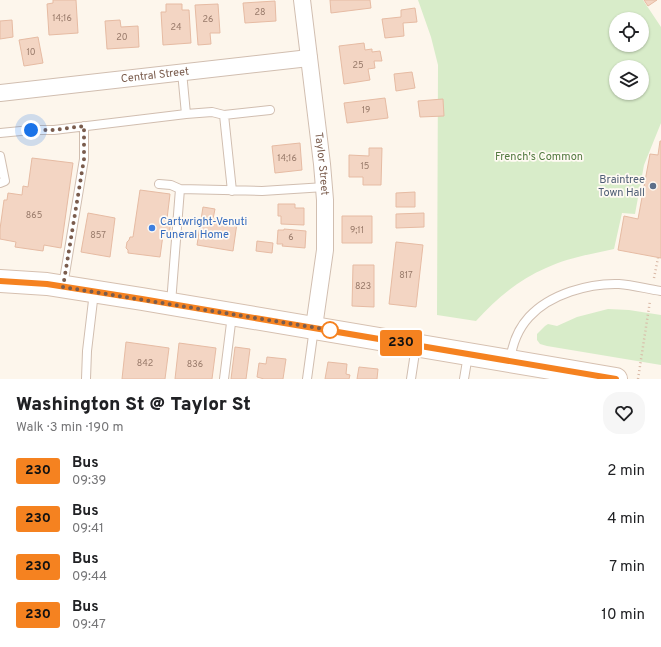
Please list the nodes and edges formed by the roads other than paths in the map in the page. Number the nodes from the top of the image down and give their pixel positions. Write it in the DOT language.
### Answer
graph roads {
  1 [pos="302,0"];
  2 [pos="309,58"];
  3 [pos="182,72"];
  4 [pos="0,93"];
  5 [pos="270,110"];
  6 [pos="186,114"];
  7 [pos="224,115"];
  8 [pos="84,126"];
  9 [pos="0,133"];
  10 [pos="0,156"];
  11 [pos="2,182"];
  12 [pos="159,184"];
  13 [pos="325,187"];
  14 [pos="180,190"];
  15 [pos="232,191"];
  16 [pos="0,281"];
  17 [pos="63,287"];
  18 [pos="94,291"];
  19 [pos="661,291"];
  20 [pos="171,304"];
  21 [pos="232,314"];
  22 [pos="314,327"];
  23 [pos="416,346"];
  24 [pos="468,354"];
  25 [pos="510,362"];
  26 [pos="86,379"];
  27 [pos="224,379"];
  28 [pos="307,379"];
  29 [pos="411,379"];
  30 [pos="464,379"];
  31 [pos="616,379"];
  1 -- 2 [label="street, Taylor Street"];
  2 -- 3 [label="street, Central Street"];
  2 -- 13 [label="street, Taylor Street"];
  3 -- 4 [label="street, Central Street"];
  3 -- 6 [label="lane"];
  5 -- 7 [label="lane"];
  6 -- 7 [label="lane"];
  6 -- 8 [label="lane"];
  7 -- 15 [label="lane"];
  8 -- 9 [label="lane"];
  8 -- 17 [label="lane"];
  10 -- 11 [label="lane"];
  12 -- 14 [label="lane"];
  13 -- 15 [label="lane"];
  13 -- 22 [label="street, Taylor Street"];
  14 -- 15 [label="lane"];
  14 -- 20 [label="lane"];
  16 -- 17 [label="main road"];
  17 -- 18 [label="main road"];
  18 -- 20 [label="main road"];
  18 -- 26 [label="lane"];
  19 -- 25 [label="lane"];
  20 -- 21 [label="main road"];
  21 -- 22 [label="main road"];
  21 -- 27 [label="lane"];
  22 -- 23 [label="main road"];
  22 -- 28 [label="lane"];
  23 -- 24 [label="main road"];
  23 -- 29 [label="lane"];
  24 -- 25 [label="main road"];
  24 -- 30 [label="lane"];
  25 -- 31 [label="main road"];
}
